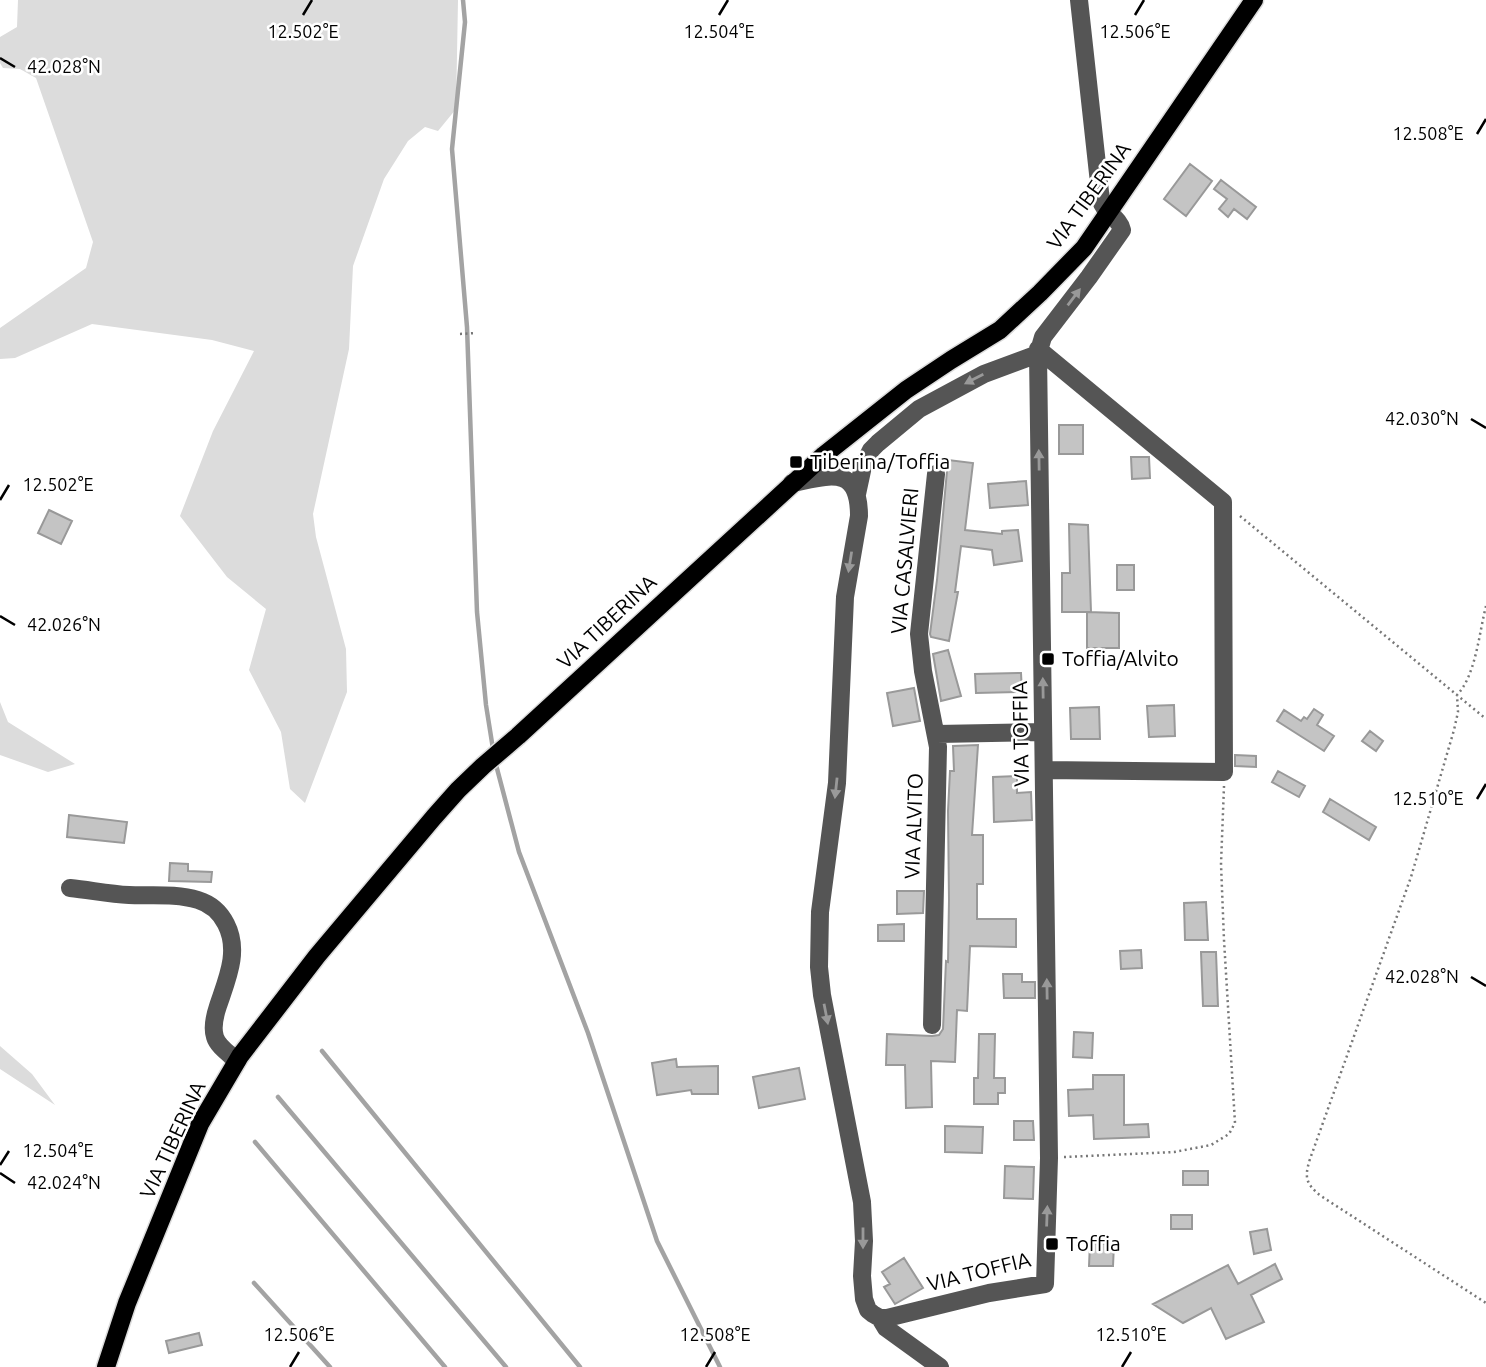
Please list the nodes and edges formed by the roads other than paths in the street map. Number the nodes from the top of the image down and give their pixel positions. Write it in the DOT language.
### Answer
graph roads {
  1 [pos="1079,0"];
  2 [pos="1254,0"];
  3 [pos="1108,213"];
  4 [pos="1038,352"];
  5 [pos="824,454"];
  6 [pos="936,474"];
  7 [pos="838,477"];
  8 [pos="792,484"];
  9 [pos="857,494"];
  10 [pos="1043,732"];
  11 [pos="937,734"];
  12 [pos="1044,770"];
  13 [pos="70,888"];
  14 [pos="932,1026"];
  15 [pos="237,1061"];
  16 [pos="880,1318"];
  17 [pos="106,1367"];
  18 [pos="940,1367"];
  1 -- 3 [label="street"];
  2 -- 3 [label="main road, VIA TIBERINA"];
  4 -- 3 [label="street, one-way"];
  3 -- 5 [label="main road, VIA TIBERINA"];
  4 -- 9 [label="street, one-way"];
  10 -- 4 [label="street, VIA TOFFIA, one-way"];
  4 -- 12 [label="street"];
  5 -- 7 [label="street"];
  5 -- 8 [label="main road, VIA TIBERINA"];
  6 -- 11 [label="street, VIA CASALVIERI"];
  7 -- 8 [label="street"];
  7 -- 9 [label="street"];
  8 -- 15 [label="main road, VIA TIBERINA"];
  9 -- 16 [label="street, one-way"];
  10 -- 11 [label="street"];
  10 -- 12 [label="street, VIA TOFFIA"];
  11 -- 14 [label="street, VIA ALVITO"];
  16 -- 12 [label="street, VIA TOFFIA, one-way"];
  13 -- 15 [label="street"];
  15 -- 17 [label="main road, VIA TIBERINA"];
  16 -- 18 [label="street"];
}
